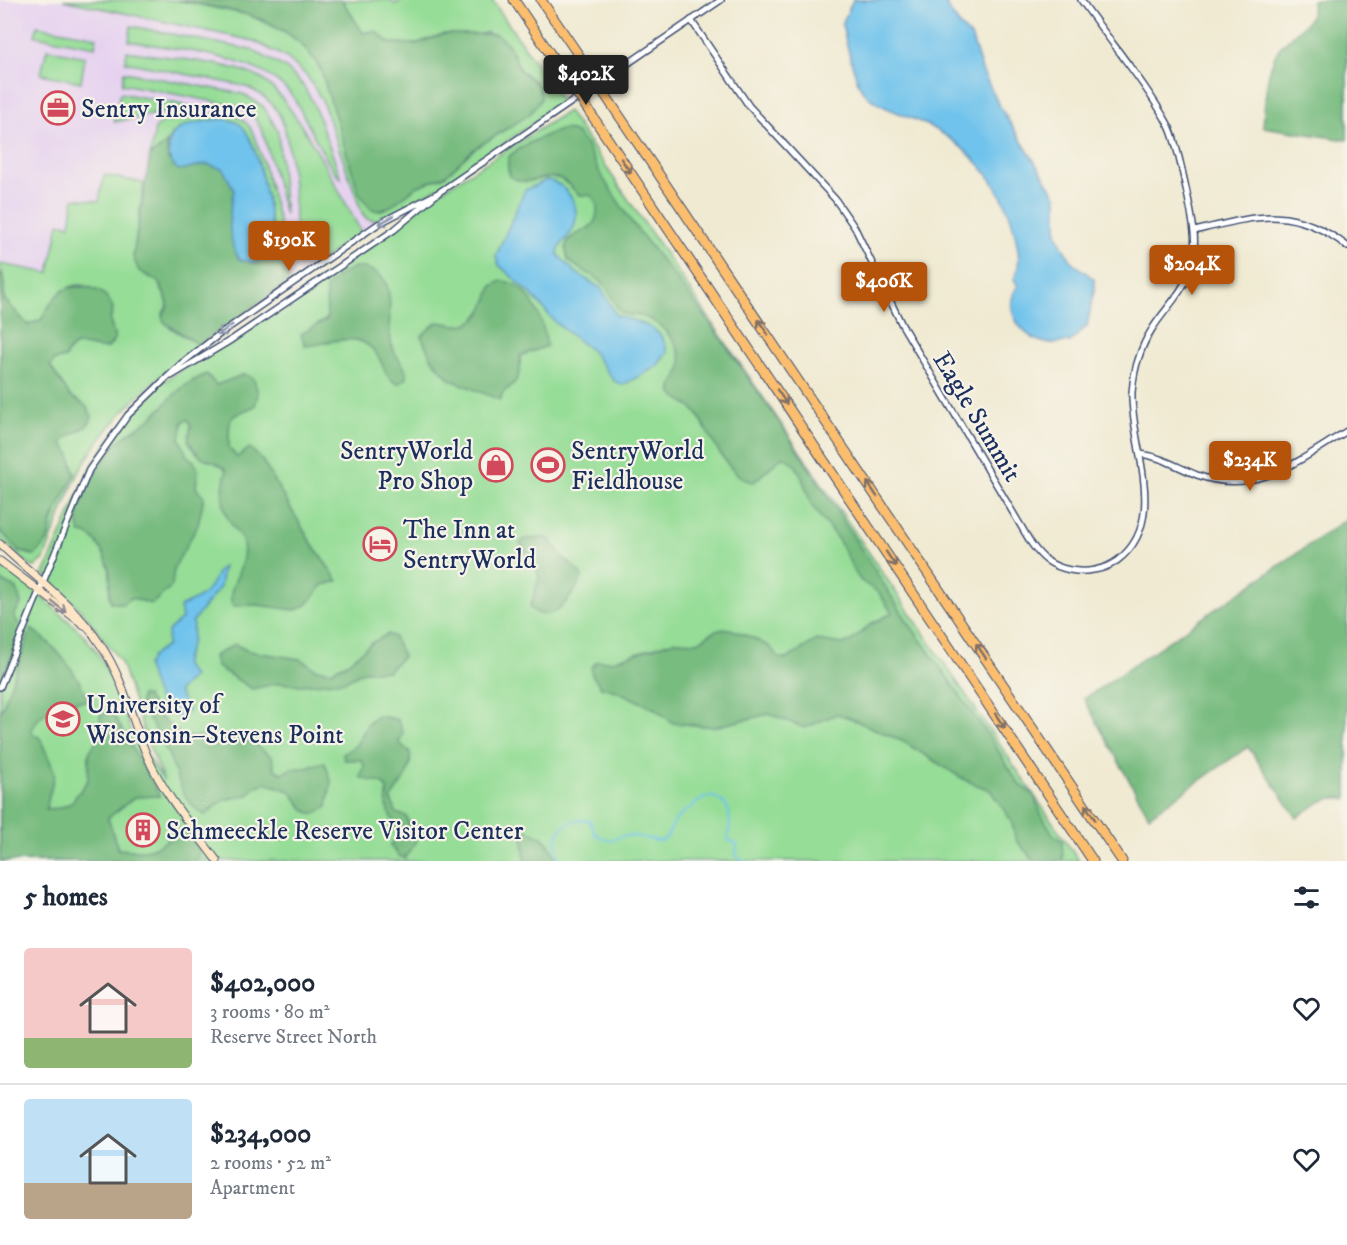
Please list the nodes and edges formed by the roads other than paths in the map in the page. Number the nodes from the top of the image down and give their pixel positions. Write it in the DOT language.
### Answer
graph roads {
  1 [pos="514,0"];
  2 [pos="542,0"];
  3 [pos="721,0"];
  4 [pos="1081,0"];
  5 [pos="691,20"];
  6 [pos="438,193"];
  7 [pos="1194,231"];
  8 [pos="1347,246"];
  9 [pos="162,382"];
  10 [pos="1347,431"];
  11 [pos="1141,454"];
  12 [pos="0,544"];
  13 [pos="0,561"];
  14 [pos="41,581"];
  15 [pos="38,591"];
  16 [pos="86,626"];
  17 [pos="0,687"];
  18 [pos="217,861"];
  19 [pos="1093,861"];
  20 [pos="1122,861"];
  1 -- 19 [label="highway, one-way, bridge"];
  20 -- 2 [label="highway, one-way, bridge"];
  3 -- 5 [label="street"];
  4 -- 7 [label="street"];
  5 -- 6 [label="street"];
  5 -- 11 [label="street, Eagle Summit"];
  6 -- 9 [label="street"];
  6 -- 9 [label="street, one-way"];
  7 -- 8 [label="street"];
  7 -- 11 [label="street"];
  9 -- 14 [label="street"];
  10 -- 11 [label="street"];
  12 -- 14 [label="street"];
  13 -- 15 [label="street"];
  14 -- 15 [label="street"];
  14 -- 16 [label="street"];
  15 -- 16 [label="street, one-way"];
  15 -- 17 [label="street"];
  16 -- 18 [label="street"];
}
